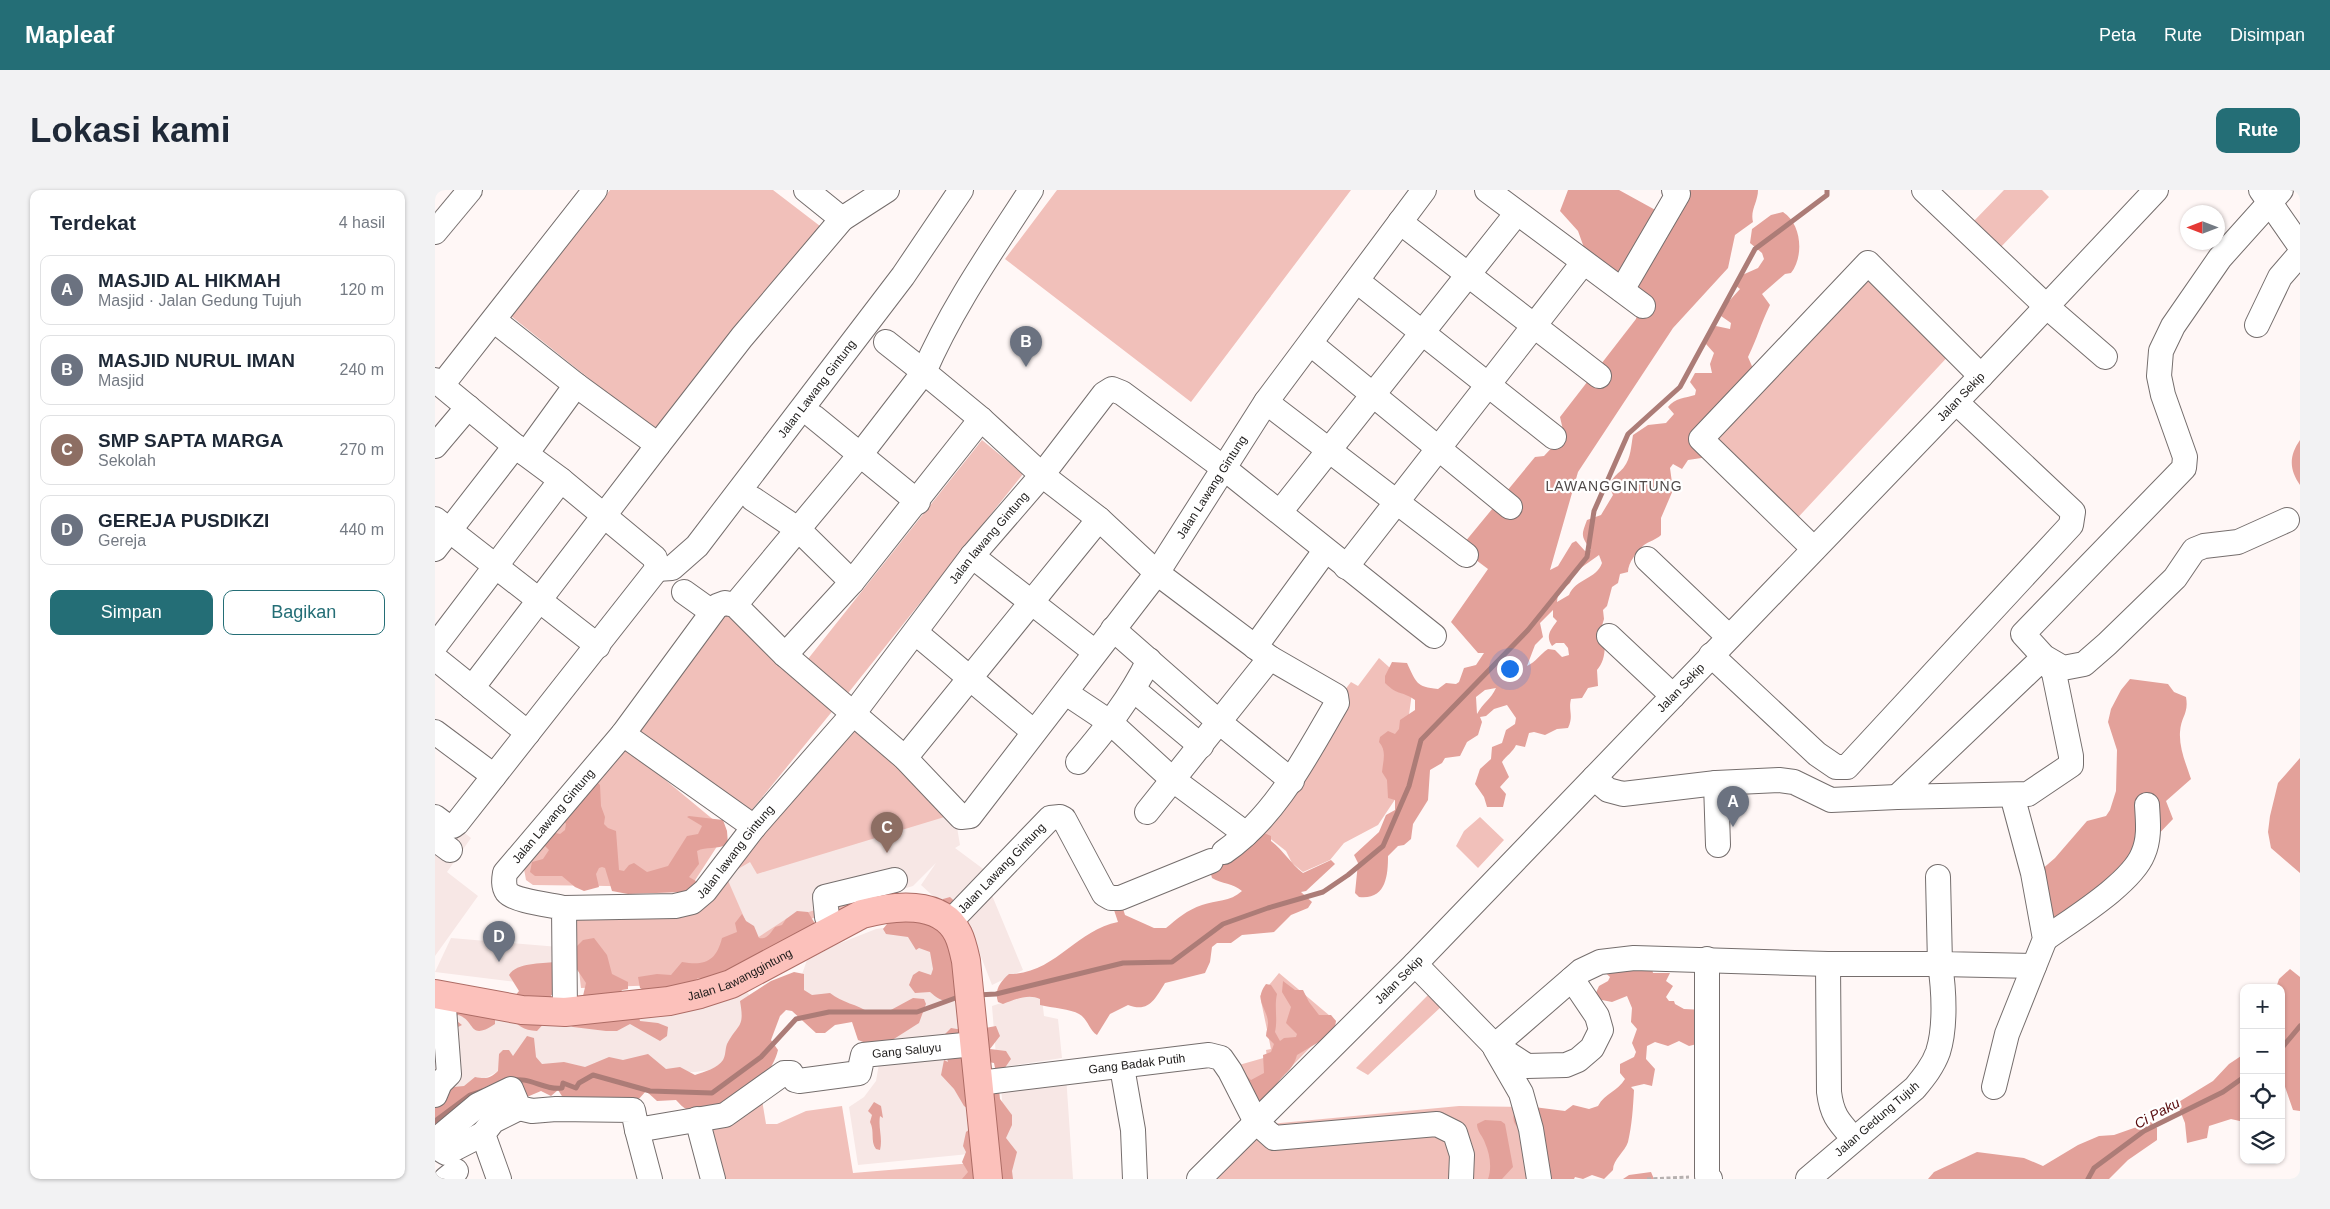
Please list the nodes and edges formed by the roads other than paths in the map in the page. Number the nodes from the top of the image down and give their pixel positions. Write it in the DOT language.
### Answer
graph roads {
  1 [pos="470,190"];
  2 [pos="806,190"];
  3 [pos="887,190"];
  4 [pos="961,190"];
  5 [pos="1031,190"];
  6 [pos="1423,190"];
  7 [pos="1487,190"];
  8 [pos="1924,190"];
  9 [pos="2156,190"];
  10 [pos="1678,191"];
  11 [pos="583,194"];
  12 [pos="2270,194"];
  13 [pos="1517,214"];
  14 [pos="842,219"];
  15 [pos="1400,222"];
  16 [pos="435,232"];
  17 [pos="2300,246"];
  18 [pos="2300,254"];
  19 [pos="1583,263"];
  20 [pos="1468,275"];
  21 [pos="1357,281"];
  22 [pos="1621,290"];
  23 [pos="1643,306"];
  24 [pos="2046,306"];
  25 [pos="495,321"];
  26 [pos="1535,326"];
  27 [pos="2257,326"];
  28 [pos="1422,333"];
  29 [pos="886,342"];
  30 [pos="1311,344"];
  31 [pos="2105,358"];
  32 [pos="924,372"];
  33 [pos="1599,376"];
  34 [pos="1981,376"];
  35 [pos="439,383"];
  36 [pos="575,385"];
  37 [pos="1488,385"];
  38 [pos="1373,395"];
  39 [pos="1266,402"];
  40 [pos="1956,402"];
  41 [pos="468,407"];
  42 [pos="814,417"];
  43 [pos="981,419"];
  44 [pos="1554,437"];
  45 [pos="658,445"];
  46 [pos="435,446"];
  47 [pos="1439,449"];
  48 [pos="521,450"];
  49 [pos="1329,450"];
  50 [pos="860,456"];
  51 [pos="1225,469"];
  52 [pos="1042,475"];
  53 [pos="561,480"];
  54 [pos="753,499"];
  55 [pos="918,502"];
  56 [pos="1397,502"];
  57 [pos="1510,507"];
  58 [pos="1280,512"];
  59 [pos="605,515"];
  60 [pos="1099,519"];
  61 [pos="2287,520"];
  62 [pos="799,530"];
  63 [pos="440,533"];
  64 [pos="1814,549"];
  65 [pos="1325,551"];
  66 [pos="1466,555"];
  67 [pos="972,556"];
  68 [pos="1647,558"];
  69 [pos="495,566"];
  70 [pos="1347,567"];
  71 [pos="657,569"];
  72 [pos="1157,573"];
  73 [pos="852,582"];
  74 [pos="684,592"];
  75 [pos="539,600"];
  76 [pos="1031,602"];
  77 [pos="723,608"];
  78 [pos="1113,629"];
  79 [pos="916,633"];
  80 [pos="1434,636"];
  81 [pos="1609,636"];
  82 [pos="1729,637"];
  83 [pos="435,646"];
  84 [pos="598,646"];
  85 [pos="1095,652"];
  86 [pos="1262,653"];
  87 [pos="785,655"];
  88 [pos="1711,656"];
  89 [pos="2044,657"];
  90 [pos="1149,660"];
  91 [pos="438,669"];
  92 [pos="970,678"];
  93 [pos="472,688"];
  94 [pos="1134,690"];
  95 [pos="1066,693"];
  96 [pos="1673,696"];
  97 [pos="853,714"];
  98 [pos="1219,722"];
  99 [pos="1111,723"];
  100 [pos="435,732"];
  101 [pos="1034,732"];
  102 [pos="528,733"];
  103 [pos="623,734"];
  104 [pos="1201,746"];
  105 [pos="905,758"];
  106 [pos="1077,762"];
  107 [pos="494,776"];
  108 [pos="1594,778"];
  109 [pos="1172,779"];
  110 [pos="1292,781"];
  111 [pos="1716,783"];
  112 [pos="2012,795"];
  113 [pos="1897,797"];
  114 [pos="2147,805"];
  115 [pos="1147,812"];
  116 [pos="435,817"];
  117 [pos="754,827"];
  118 [pos="1246,834"];
  119 [pos="1718,845"];
  120 [pos="1937,877"];
  121 [pos="895,880"];
  122 [pos="564,908"];
  123 [pos="949,923"];
  124 [pos="833,929"];
  125 [pos="2045,940"];
  126 [pos="1707,959"];
  127 [pos="1415,964"];
  128 [pos="1828,964"];
  129 [pos="1940,964"];
  130 [pos="2035,966"];
  131 [pos="1572,979"];
  132 [pos="439,995"];
  133 [pos="565,1012"];
  134 [pos="974,1044"];
  135 [pos="1493,1044"];
  136 [pos="1122,1067"];
  137 [pos="979,1083"];
  138 [pos="1994,1087"];
  139 [pos="435,1095"];
  140 [pos="519,1108"];
  141 [pos="697,1119"];
  142 [pos="1256,1122"];
  143 [pos="637,1130"];
  144 [pos="483,1134"];
  145 [pos="1854,1139"];
  146 [pos="435,1141"];
  147 [pos="435,1146"];
  148 [pos="983,1177"];
  149 [pos="1709,1177"];
  150 [pos="499,1179"];
  151 [pos="650,1179"];
  152 [pos="713,1179"];
  153 [pos="1135,1179"];
  154 [pos="1199,1179"];
  155 [pos="1461,1179"];
  156 [pos="1539,1179"];
  157 [pos="1808,1179"];
  1 -- 16 [label="street"];
  2 -- 14 [label="street"];
  3 -- 14 [label="street"];
  4 -- 71 [label="street, Jalan Lawang Gintung"];
  5 -- 32 [label="street, Jalan Lawang Gintung"];
  6 -- 15 [label="street, Jalan Lawang Gintung"];
  7 -- 13 [label="street"];
  8 -- 24 [label="street"];
  9 -- 24 [label="street, Jalan Sekip"];
  10 -- 22 [label="street"];
  11 -- 25 [label="street"];
  12 -- 17 [label="street"];
  12 -- 89 [label="street"];
  13 -- 19 [label="street"];
  13 -- 20 [label="street"];
  14 -- 45 [label="street"];
  15 -- 20 [label="street"];
  15 -- 21 [label="street, Jalan Lawang Gintung"];
  18 -- 27 [label="street"];
  19 -- 22 [label="street"];
  19 -- 26 [label="street"];
  20 -- 26 [label="street"];
  20 -- 28 [label="street"];
  21 -- 28 [label="street"];
  21 -- 30 [label="street, Jalan Lawang Gintung"];
  22 -- 23 [label="street"];
  24 -- 31 [label="street"];
  24 -- 34 [label="street, Jalan Sekip"];
  25 -- 35 [label="street"];
  25 -- 36 [label="street"];
  26 -- 33 [label="street"];
  26 -- 37 [label="street"];
  28 -- 37 [label="street"];
  28 -- 38 [label="street"];
  29 -- 32 [label="street"];
  30 -- 38 [label="street"];
  30 -- 39 [label="street, Jalan Lawang Gintung"];
  32 -- 43 [label="street, Jalan Lawang Gintung"];
  32 -- 50 [label="street, Jalan Lawang Gintung"];
  34 -- 40 [label="street, Jalan Sekip"];
  34 -- 64 [label="street"];
  35 -- 41 [label="street"];
  36 -- 45 [label="street"];
  36 -- 48 [label="street"];
  37 -- 44 [label="street"];
  37 -- 47 [label="street"];
  38 -- 47 [label="street"];
  38 -- 49 [label="street"];
  39 -- 49 [label="street"];
  39 -- 51 [label="street, Jalan Lawang Gintung"];
  40 -- 64 [label="street, Jalan Sekip"];
  40 -- 88 [label="street"];
  41 -- 46 [label="street"];
  41 -- 48 [label="street"];
  42 -- 50 [label="street, Jalan Lawang Gintung"];
  43 -- 52 [label="street, Jalan Lawang Gintung"];
  43 -- 55 [label="street"];
  45 -- 59 [label="street"];
  47 -- 56 [label="street"];
  47 -- 57 [label="street"];
  48 -- 53 [label="street"];
  48 -- 63 [label="street"];
  49 -- 56 [label="street"];
  49 -- 58 [label="street"];
  50 -- 55 [label="street, Jalan Lawang Gintung"];
  50 -- 62 [label="street, Jalan Lawang Gintung"];
  51 -- 52 [label="street, Jalan lawang Gintung"];
  51 -- 58 [label="street, Jalan lawang Gintung"];
  51 -- 72 [label="street, Jalan Lawang Gintung"];
  52 -- 60 [label="street, Jalan Lawang Gintung"];
  52 -- 67 [label="street, Jalan lawang Gintung"];
  53 -- 59 [label="street"];
  53 -- 69 [label="street"];
  54 -- 62 [label="street"];
  55 -- 73 [label="street"];
  56 -- 66 [label="street"];
  56 -- 70 [label="street"];
  58 -- 65 [label="street, Jalan lawang Gintung"];
  59 -- 71 [label="street"];
  59 -- 75 [label="street"];
  60 -- 72 [label="street, Jalan Lawang Gintung"];
  60 -- 76 [label="street"];
  61 -- 89 [label="street"];
  62 -- 73 [label="street"];
  62 -- 77 [label="street, Jalan Lawang Gintung"];
  63 -- 69 [label="street"];
  64 -- 82 [label="street, Jalan Sekip"];
  65 -- 70 [label="street, Jalan lawang Gintung"];
  65 -- 86 [label="street"];
  67 -- 76 [label="street, Jalan Lawang Gintung"];
  67 -- 79 [label="street, Jalan lawang Gintung"];
  68 -- 82 [label="street"];
  69 -- 75 [label="street"];
  69 -- 83 [label="street"];
  70 -- 80 [label="street, Jalan lawang Gintung"];
  71 -- 84 [label="street"];
  72 -- 78 [label="street, Jalan Lawang Gintung"];
  72 -- 86 [label="street, Jalan Lawang Gintung"];
  73 -- 87 [label="street"];
  74 -- 77 [label="street"];
  75 -- 84 [label="street"];
  75 -- 93 [label="street"];
  76 -- 85 [label="street, Jalan Lawang Gintung"];
  76 -- 92 [label="street"];
  77 -- 87 [label="street, Jalan Lawang Gintung"];
  77 -- 103 [label="street, Jalan Lawang Gintung"];
  78 -- 85 [label="street, Jalan Lawang Gintung"];
  78 -- 90 [label="street"];
  79 -- 92 [label="street"];
  79 -- 97 [label="street, Jalan lawang Gintung"];
  81 -- 96 [label="street"];
  82 -- 88 [label="street, Jalan Sekip"];
  84 -- 102 [label="street"];
  85 -- 95 [label="street, Jalan Lawang Gintung"];
  86 -- 98 [label="street"];
  86 -- 110 [label="street, Jalan Lawang Gintung"];
  87 -- 97 [label="street, Jalan Lawang Gintung"];
  88 -- 96 [label="street, Jalan Sekip"];
  89 -- 112 [label="street"];
  89 -- 113 [label="street"];
  90 -- 94 [label="street"];
  90 -- 98 [label="street"];
  91 -- 93 [label="street"];
  92 -- 101 [label="street"];
  92 -- 105 [label="street"];
  93 -- 102 [label="street"];
  94 -- 99 [label="street"];
  94 -- 104 [label="street"];
  95 -- 99 [label="street"];
  95 -- 101 [label="street, Jalan Lawang Gintung"];
  96 -- 108 [label="street, Jalan Sekip"];
  97 -- 105 [label="street, Jalan Lawang Gintung"];
  97 -- 117 [label="street, Jalan lawang Gintung"];
  98 -- 104 [label="street"];
  98 -- 110 [label="street"];
  99 -- 106 [label="street"];
  99 -- 109 [label="street"];
  100 -- 107 [label="street"];
  101 -- 105 [label="street, Jalan Lawang Gintung"];
  102 -- 107 [label="street"];
  103 -- 117 [label="street, Jalan Lawang Gintung"];
  103 -- 122 [label="street, Jalan Lawang Gintung"];
  104 -- 109 [label="street"];
  107 -- 116 [label="street"];
  108 -- 111 [label="street"];
  108 -- 127 [label="street, Jalan Sekip"];
  109 -- 115 [label="street"];
  109 -- 118 [label="street"];
  110 -- 118 [label="street, Jalan Lawang Gintung"];
  111 -- 113 [label="street"];
  111 -- 119 [label="street"];
  112 -- 113 [label="street"];
  112 -- 125 [label="street"];
  114 -- 125 [label="street"];
  117 -- 122 [label="street, Jalan lawang Gintung"];
  118 -- 123 [label="street, Jalan Lawang Gintung"];
  120 -- 129 [label="street, Jalan Gedung Tujuh"];
  121 -- 124 [label="street"];
  122 -- 133 [label="street"];
  123 -- 124 [label="main road, Jalan Lawanggintung"];
  123 -- 134 [label="main road"];
  124 -- 133 [label="main road, Jalan Lawanggintung"];
  125 -- 130 [label="street"];
  126 -- 128 [label="street"];
  126 -- 131 [label="street"];
  126 -- 149 [label="street"];
  127 -- 135 [label="street"];
  127 -- 142 [label="street, Jalan Sekip"];
  128 -- 129 [label="street"];
  128 -- 145 [label="street"];
  129 -- 130 [label="street"];
  129 -- 145 [label="street, Jalan Gedung Tujuh"];
  130 -- 138 [label="street"];
  131 -- 135 [label="street"];
  131 -- 135 [label="street"];
  132 -- 133 [label="main road, Jalan Lawanggintung"];
  132 -- 139 [label="street"];
  134 -- 137 [label="main road"];
  134 -- 141 [label="street, Gang Saluyu"];
  135 -- 156 [label="street"];
  136 -- 137 [label="street, Gang Badak Putih"];
  136 -- 142 [label="street, Gang Badak Putih"];
  136 -- 153 [label="street"];
  137 -- 148 [label="main road"];
  140 -- 143 [label="street"];
  140 -- 144 [label="street"];
  140 -- 146 [label="street"];
  141 -- 143 [label="street"];
  141 -- 152 [label="street"];
  142 -- 154 [label="street, Jalan Sekip"];
  142 -- 155 [label="street"];
  143 -- 151 [label="street"];
  144 -- 147 [label="street"];
  144 -- 150 [label="street"];
  145 -- 157 [label="street, Jalan Gedung Tujuh"];
}
